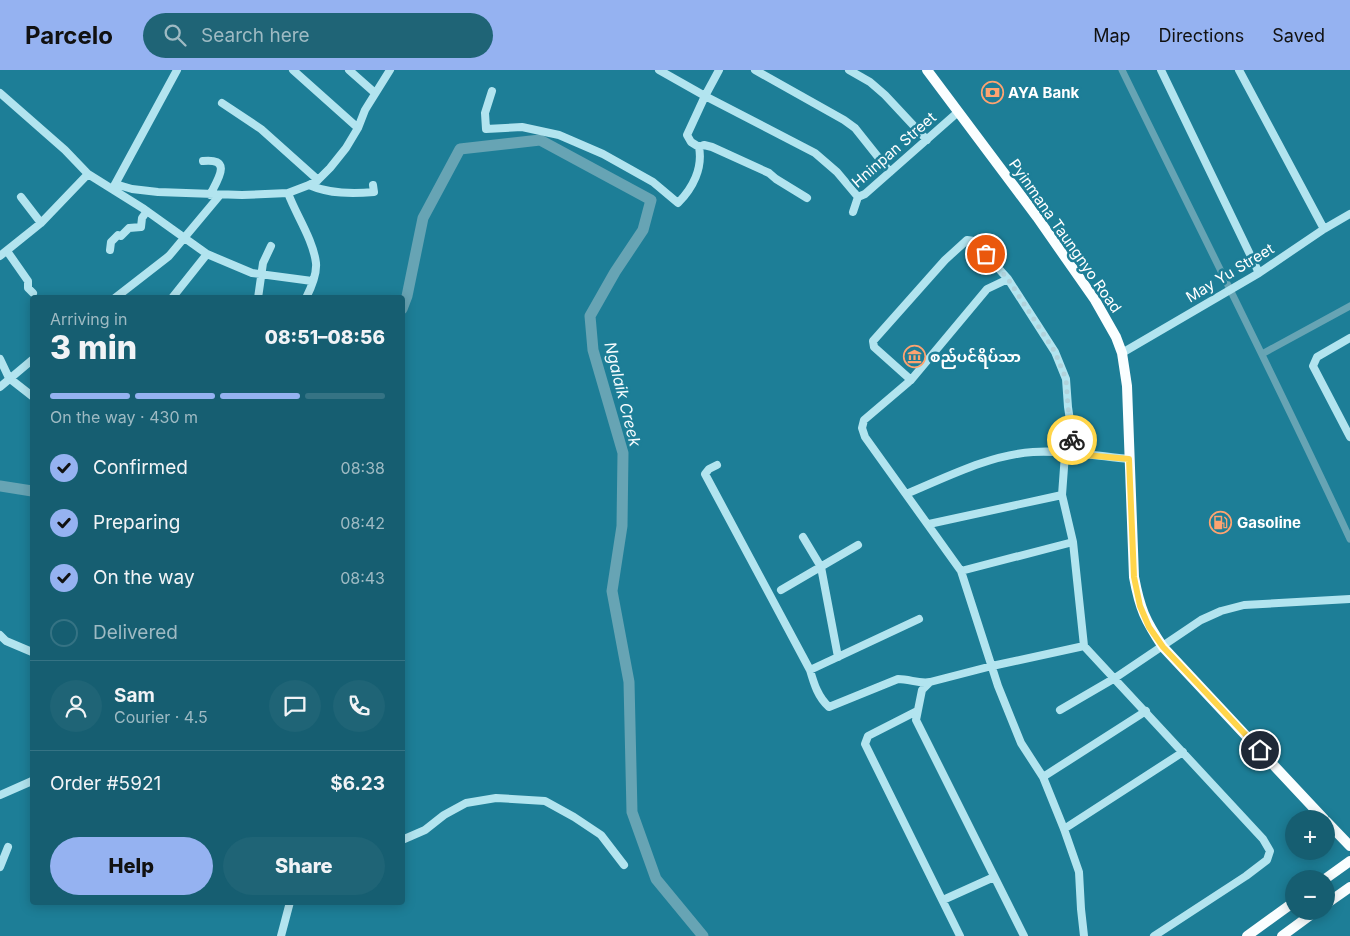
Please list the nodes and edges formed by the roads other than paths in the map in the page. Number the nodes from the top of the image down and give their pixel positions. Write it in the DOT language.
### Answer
graph roads {
  1 [pos="177,70"];
  2 [pos="293,70"];
  3 [pos="349,70"];
  4 [pos="390,70"];
  5 [pos="659,70"];
  6 [pos="719,70"];
  7 [pos="755,70"];
  8 [pos="849,70"];
  9 [pos="1161,70"];
  10 [pos="1238,70"];
  11 [pos="933,73"];
  12 [pos="492,91"];
  13 [pos="375,92"];
  14 [pos="0,93"];
  15 [pos="704,96"];
  16 [pos="222,103"];
  17 [pos="958,112"];
  18 [pos="358,128"];
  19 [pos="927,140"];
  20 [pos="700,147"];
  21 [pos="203,161"];
  22 [pos="890,172"];
  23 [pos="88,174"];
  24 [pos="318,180"];
  25 [pos="309,185"];
  26 [pos="373,185"];
  27 [pos="114,187"];
  28 [pos="288,193"];
  29 [pos="210,195"];
  30 [pos="220,195"];
  31 [pos="21,197"];
  32 [pos="858,197"];
  33 [pos="807,198"];
  34 [pos="147,212"];
  35 [pos="853,212"];
  36 [pos="1350,214"];
  37 [pos="41,223"];
  38 [pos="1324,229"];
  39 [pos="185,238"];
  40 [pos="271,246"];
  41 [pos="110,250"];
  42 [pos="8,251"];
  43 [pos="207,254"];
  44 [pos="0,256"];
  45 [pos="1259,273"];
  46 [pos="262,275"];
  47 [pos="1008,279"];
  48 [pos="312,282"];
  49 [pos="33,293"];
  50 [pos="119,295"];
  51 [pos="174,295"];
  52 [pos="259,295"];
  53 [pos="307,295"];
  54 [pos="1350,338"];
  55 [pos="1122,353"];
  56 [pos="0,359"];
  57 [pos="30,362"];
  58 [pos="9,378"];
  59 [pos="911,380"];
  60 [pos="0,387"];
  61 [pos="30,394"];
  62 [pos="1350,437"];
  63 [pos="1065,454"];
  64 [pos="1074,454"];
  65 [pos="1129,459"];
  66 [pos="717,465"];
  67 [pos="906,494"];
  68 [pos="1062,495"];
  69 [pos="929,524"];
  70 [pos="803,537"];
  71 [pos="1073,542"];
  72 [pos="858,545"];
  73 [pos="821,566"];
  74 [pos="961,571"];
  75 [pos="781,590"];
  76 [pos="1350,599"];
  77 [pos="919,619"];
  78 [pos="0,635"];
  79 [pos="1084,646"];
  80 [pos="1163,647"];
  81 [pos="30,651"];
  82 [pos="838,657"];
  83 [pos="992,666"];
  84 [pos="810,670"];
  85 [pos="1115,678"];
  86 [pos="930,682"];
  87 [pos="1060,710"];
  88 [pos="918,711"];
  89 [pos="1146,711"];
  90 [pos="1183,752"];
  91 [pos="1043,777"];
  92 [pos="30,782"];
  93 [pos="0,795"];
  94 [pos="1316,810"];
  95 [pos="1064,829"];
  96 [pos="1335,830"];
  97 [pos="405,839"];
  98 [pos="1350,846"];
  99 [pos="8,847"];
  100 [pos="1350,861"];
  101 [pos="624,865"];
  102 [pos="0,866"];
  103 [pos="1335,872"];
  104 [pos="994,877"];
  105 [pos="1350,886"];
  106 [pos="1335,897"];
  107 [pos="943,900"];
  108 [pos="289,905"];
  109 [pos="1285,909"];
  110 [pos="1304,920"];
  111 [pos="281,936"];
  112 [pos="960,936"];
  113 [pos="1024,936"];
  114 [pos="1084,936"];
  115 [pos="1154,936"];
  116 [pos="1247,936"];
  117 [pos="1282,936"];
  1 -- 27 [label="street"];
  2 -- 18 [label="street"];
  3 -- 13 [label="street"];
  4 -- 13 [label="street"];
  5 -- 15 [label="street"];
  6 -- 15 [label="street"];
  7 -- 22 [label="street"];
  8 -- 19 [label="street"];
  9 -- 45 [label="street"];
  10 -- 38 [label="street"];
  11 -- 17 [label="main road, Pyinmana Taungnyo Road"];
  12 -- 20 [label="street"];
  13 -- 18 [label="street"];
  14 -- 23 [label="street"];
  15 -- 20 [label="street"];
  15 -- 32 [label="street"];
  16 -- 24 [label="street"];
  17 -- 19 [label="street, Hninpan Street"];
  17 -- 55 [label="main road, Pyinmana Taungnyo Road"];
  18 -- 24 [label="street"];
  19 -- 22 [label="street, Hninpan Street"];
  20 -- 33 [label="street"];
  21 -- 29 [label="street"];
  22 -- 32 [label="street, Hninpan Street"];
  23 -- 27 [label="street"];
  23 -- 37 [label="street"];
  24 -- 25 [label="street"];
  25 -- 26 [label="street"];
  25 -- 28 [label="street"];
  27 -- 29 [label="street"];
  27 -- 34 [label="street"];
  28 -- 30 [label="street"];
  28 -- 48 [label="street"];
  29 -- 30 [label="street"];
  30 -- 39 [label="street"];
  31 -- 37 [label="street"];
  32 -- 35 [label="street, Hninpan Street"];
  34 -- 39 [label="street"];
  34 -- 41 [label="street"];
  36 -- 38 [label="street, May Yu Street"];
  37 -- 42 [label="street"];
  38 -- 45 [label="street, May Yu Street"];
  39 -- 43 [label="street"];
  39 -- 50 [label="street"];
  40 -- 46 [label="street"];
  42 -- 44 [label="street"];
  42 -- 49 [label="street"];
  43 -- 46 [label="street"];
  43 -- 51 [label="street"];
  45 -- 55 [label="street, May Yu Street"];
  46 -- 48 [label="street"];
  46 -- 52 [label="street"];
  47 -- 59 [label="street"];
  47 -- 59 [label="street"];
  47 -- 64 [label="street"];
  48 -- 53 [label="street"];
  54 -- 62 [label="street"];
  55 -- 65 [label="main road, Pyinmana Taungnyo Road"];
  56 -- 58 [label="street"];
  57 -- 58 [label="street"];
  58 -- 60 [label="street"];
  58 -- 61 [label="street"];
  59 -- 67 [label="street"];
  63 -- 64 [label="street"];
  63 -- 67 [label="street"];
  63 -- 68 [label="street"];
  64 -- 65 [label="street"];
  65 -- 80 [label="main road, Pyinmana Taungnyo Road"];
  66 -- 84 [label="street"];
  67 -- 69 [label="street"];
  68 -- 69 [label="street"];
  68 -- 71 [label="street"];
  69 -- 74 [label="street"];
  70 -- 73 [label="street"];
  71 -- 74 [label="street"];
  71 -- 79 [label="street"];
  72 -- 73 [label="street"];
  73 -- 75 [label="street"];
  73 -- 82 [label="street"];
  74 -- 83 [label="street"];
  76 -- 80 [label="street"];
  77 -- 82 [label="street"];
  78 -- 81 [label="street"];
  79 -- 83 [label="street"];
  79 -- 85 [label="street"];
  80 -- 85 [label="street"];
  80 -- 94 [label="main road, Pyinmana Taungnyo Road"];
  82 -- 84 [label="street"];
  83 -- 86 [label="street"];
  83 -- 91 [label="street"];
  84 -- 86 [label="street"];
  85 -- 87 [label="street"];
  85 -- 89 [label="street"];
  86 -- 88 [label="street"];
  88 -- 104 [label="street"];
  88 -- 107 [label="street"];
  89 -- 90 [label="street"];
  89 -- 91 [label="street"];
  90 -- 95 [label="street"];
  90 -- 115 [label="street"];
  91 -- 95 [label="street"];
  92 -- 93 [label="street"];
  95 -- 114 [label="street"];
  96 -- 98 [label="main road, Pyinmana Taungnyo Road"];
  97 -- 101 [label="street"];
  99 -- 102 [label="street"];
  100 -- 103 [label="main road"];
  104 -- 107 [label="street"];
  104 -- 113 [label="street"];
  105 -- 106 [label="main road"];
  107 -- 112 [label="street"];
  108 -- 111 [label="street"];
  109 -- 116 [label="main road"];
  110 -- 117 [label="main road"];
}
